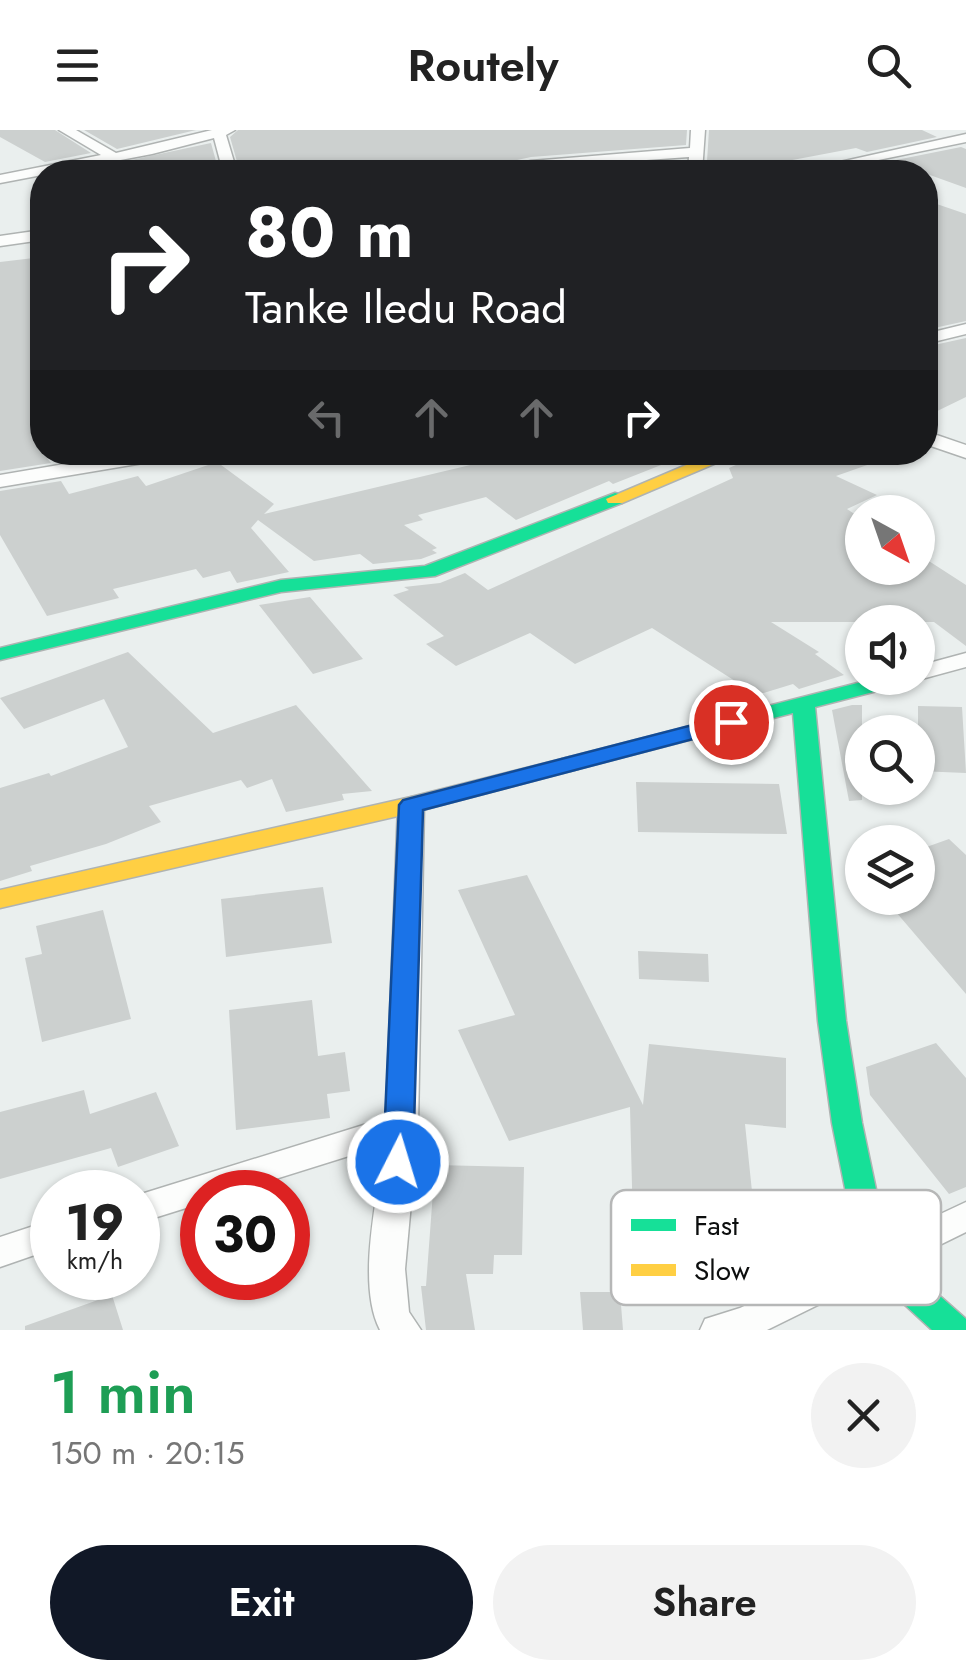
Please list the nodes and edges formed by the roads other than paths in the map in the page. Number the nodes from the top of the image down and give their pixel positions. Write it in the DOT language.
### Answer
graph roads {
  1 [pos="66,130"];
  2 [pos="698,130"];
  3 [pos="224,131"];
  4 [pos="966,138"];
  5 [pos="697,152"];
  6 [pos="114,157"];
  7 [pos="98,160"];
  8 [pos="107,160"];
  9 [pos="228,160"];
  10 [pos="586,160"];
  11 [pos="696,160"];
  12 [pos="860,160"];
  13 [pos="30,173"];
  14 [pos="0,179"];
  15 [pos="30,236"];
  16 [pos="0,240"];
  17 [pos="966,328"];
  18 [pos="938,336"];
  19 [pos="938,441"];
  20 [pos="964,449"];
  21 [pos="95,465"];
  22 [pos="701,465"];
  23 [pos="0,481"];
  24 [pos="0,654"];
  25 [pos="966,660"];
  26 [pos="935,668"];
  27 [pos="845,692"];
  28 [pos="803,702"];
  29 [pos="411,805"];
  30 [pos="0,899"];
  31 [pos="402,1126"];
  32 [pos="860,1190"];
  33 [pos="160,1202"];
  34 [pos="966,1216"];
  35 [pos="941,1227"];
  36 [pos="30,1242"];
  37 [pos="0,1252"];
  38 [pos="781,1305"];
  39 [pos="927,1305"];
  40 [pos="403,1330"];
  41 [pos="718,1330"];
  42 [pos="955,1330"];
  1 -- 6 [label="street"];
  2 -- 5 [label="street"];
  3 -- 6 [label="street"];
  3 -- 9 [label="street"];
  4 -- 12 [label="street"];
  5 -- 10 [label="street"];
  5 -- 11 [label="street"];
  6 -- 7 [label="street"];
  6 -- 8 [label="street"];
  13 -- 14 [label="street"];
  15 -- 16 [label="street"];
  17 -- 18 [label="street"];
  19 -- 20 [label="street"];
  21 -- 23 [label="street"];
  22 -- 24 [label="street"];
  25 -- 26 [label="street"];
  27 -- 28 [label="street"];
  28 -- 29 [label="street"];
  28 -- 32 [label="street"];
  29 -- 30 [label="street"];
  29 -- 31 [label="street"];
  31 -- 33 [label="street"];
  31 -- 40 [label="street"];
  34 -- 35 [label="street"];
  36 -- 37 [label="street"];
  38 -- 41 [label="street"];
  39 -- 42 [label="street"];
}
